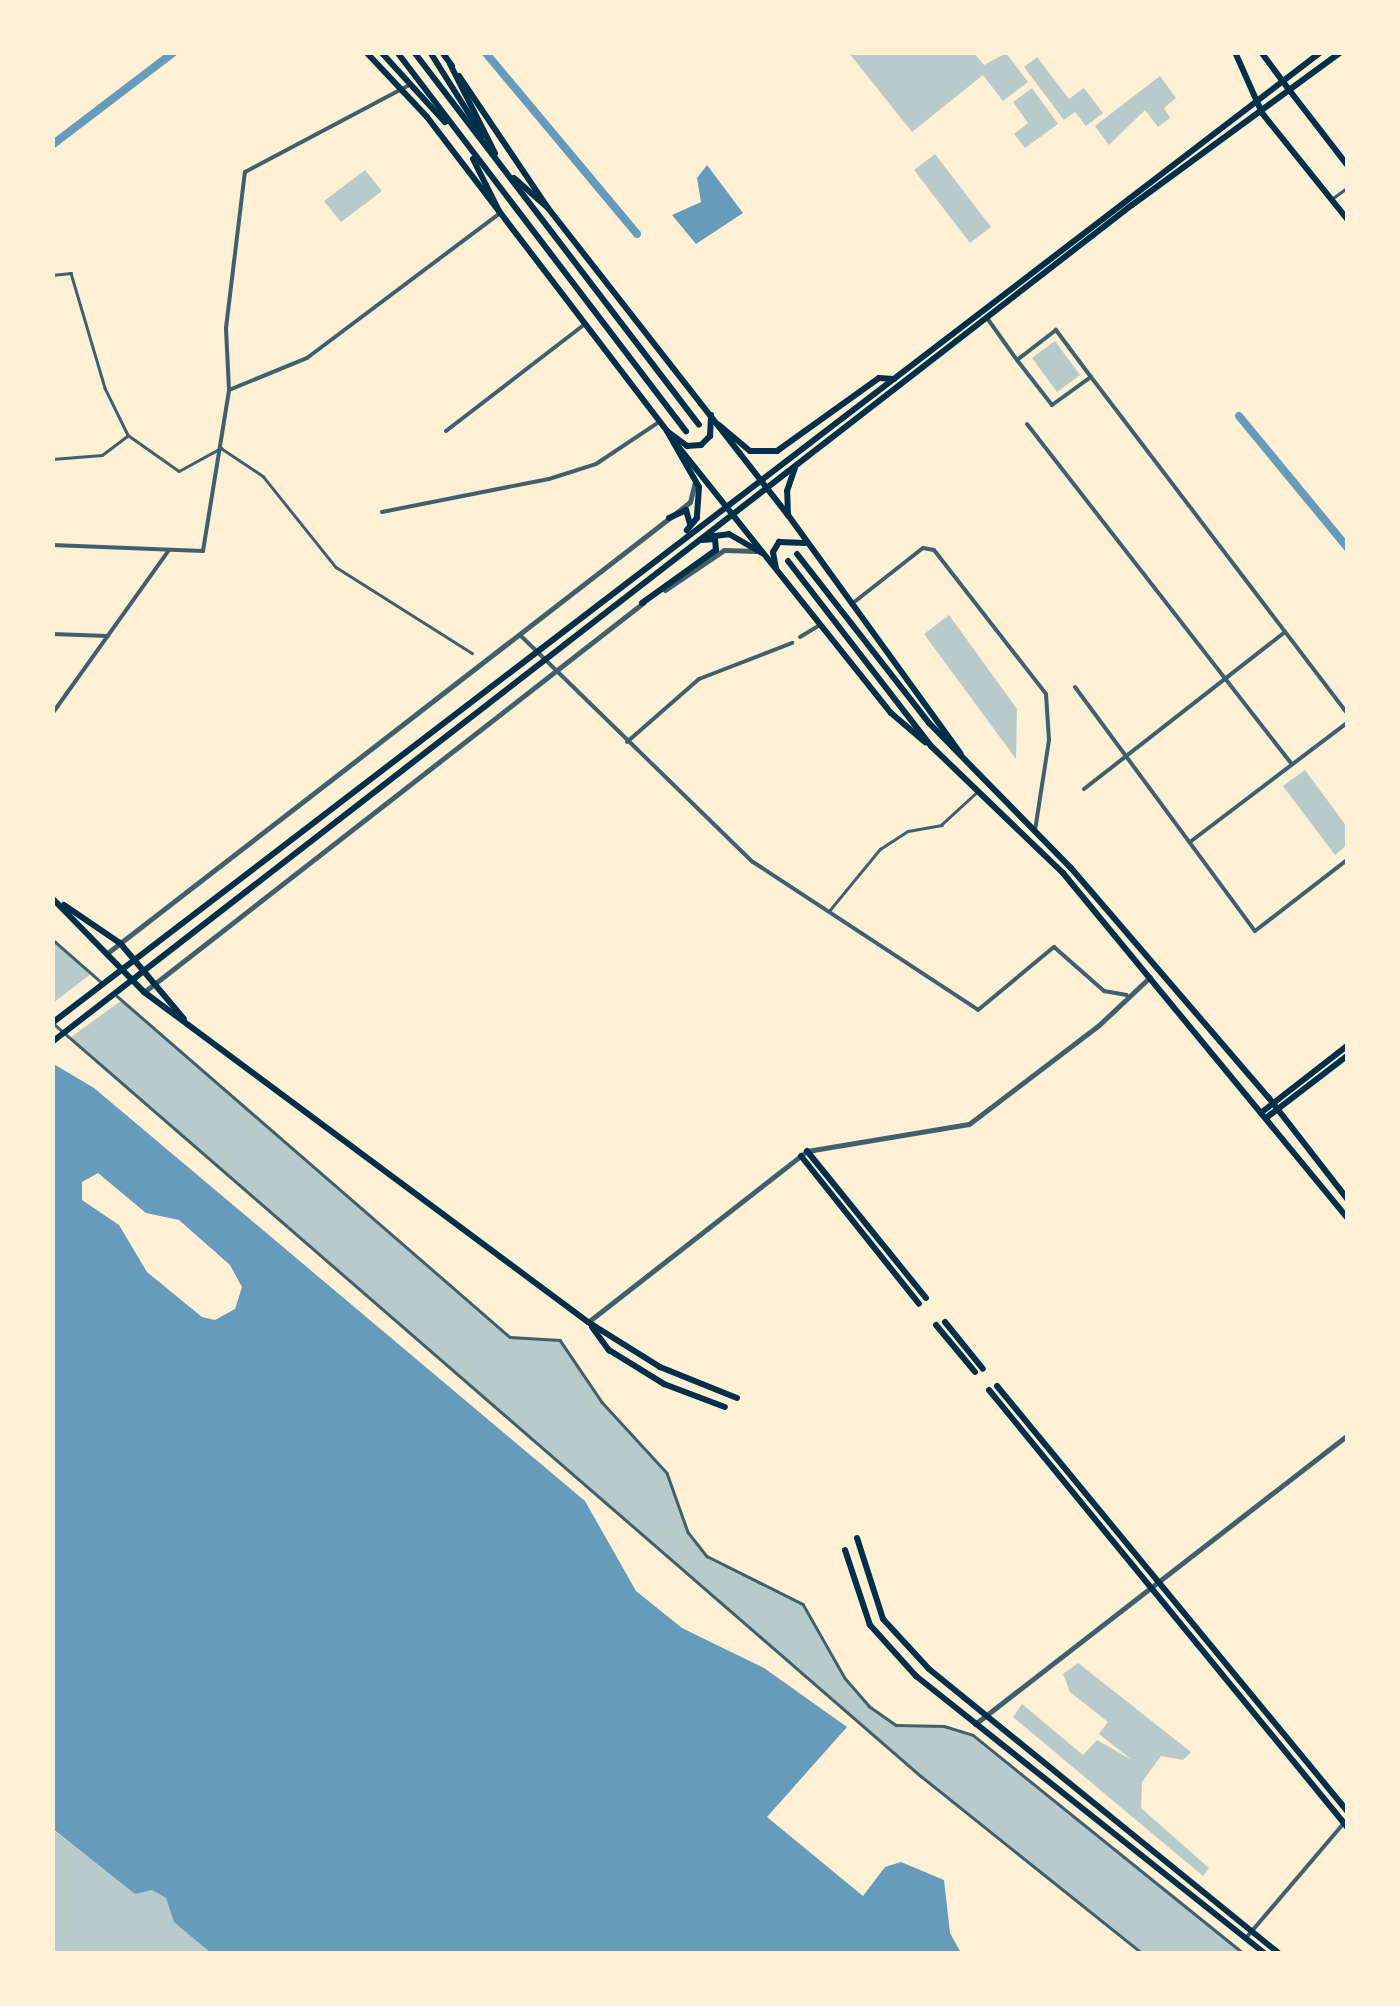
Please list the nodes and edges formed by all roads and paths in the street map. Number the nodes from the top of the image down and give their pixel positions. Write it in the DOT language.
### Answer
graph roads {
  1 [pos="366,52"];
  2 [pos="382,52"];
  3 [pos="397,52"];
  4 [pos="414,52"];
  5 [pos="430,52"];
  6 [pos="442,52"];
  7 [pos="1235,52"];
  8 [pos="1261,52"];
  9 [pos="1321,52"];
  10 [pos="1341,52"];
  11 [pos="450,64"];
  12 [pos="1282,82"];
  13 [pos="406,87"];
  14 [pos="1290,92"];
  15 [pos="1255,102"];
  16 [pos="1262,113"];
  17 [pos="465,142"];
  18 [pos="1348,166"];
  19 [pos="502,168"];
  20 [pos="1348,187"];
  21 [pos="1332,199"];
  22 [pos="548,208"];
  23 [pos="500,213"];
  24 [pos="1348,220"];
  25 [pos="52,276"];
  26 [pos="987,318"];
  27 [pos="585,324"];
  28 [pos="1017,360"];
  29 [pos="1091,376"];
  30 [pos="895,379"];
  31 [pos="230,390"];
  32 [pos="710,416"];
  33 [pos="659,422"];
  34 [pos="698,424"];
  35 [pos="1027,424"];
  36 [pos="718,425"];
  37 [pos="446,430"];
  38 [pos="667,431"];
  39 [pos="686,432"];
  40 [pos="128,435"];
  41 [pos="221,448"];
  42 [pos="52,459"];
  43 [pos="796,466"];
  44 [pos="694,474"];
  45 [pos="761,480"];
  46 [pos="767,488"];
  47 [pos="726,506"];
  48 [pos="382,512"];
  49 [pos="732,514"];
  50 [pos="788,515"];
  51 [pos="670,518"];
  52 [pos="684,536"];
  53 [pos="696,542"];
  54 [pos="52,546"];
  55 [pos="810,546"];
  56 [pos="169,550"];
  57 [pos="762,553"];
  58 [pos="798,554"];
  59 [pos="788,561"];
  60 [pos="777,570"];
  61 [pos="642,603"];
  62 [pos="853,603"];
  63 [pos="820,625"];
  64 [pos="1285,632"];
  65 [pos="52,634"];
  66 [pos="108,636"];
  67 [pos="520,636"];
  68 [pos="800,637"];
  69 [pos="792,643"];
  70 [pos="472,653"];
  71 [pos="553,673"];
  72 [pos="1226,679"];
  73 [pos="1075,687"];
  74 [pos="52,714"];
  75 [pos="1348,714"];
  76 [pos="1348,722"];
  77 [pos="626,744"];
  78 [pos="930,746"];
  79 [pos="1126,756"];
  80 [pos="967,762"];
  81 [pos="1292,764"];
  82 [pos="979,790"];
  83 [pos="1084,790"];
  84 [pos="1034,832"];
  85 [pos="1190,842"];
  86 [pos="1348,858"];
  87 [pos="52,897"];
  88 [pos="830,912"];
  89 [pos="52,939"];
  90 [pos="120,943"];
  91 [pos="110,951"];
  92 [pos="1150,977"];
  93 [pos="154,984"];
  94 [pos="144,992"];
  95 [pos="1127,994"];
  96 [pos="52,1023"];
  97 [pos="195,1032"];
  98 [pos="52,1042"];
  99 [pos="1348,1045"];
  100 [pos="1348,1055"];
  101 [pos="1275,1107"];
  102 [pos="1264,1115"];
  103 [pos="804,1154"];
  104 [pos="1348,1200"];
  105 [pos="1348,1219"];
  106 [pos="923,1301"];
  107 [pos="588,1322"];
  108 [pos="940,1323"];
  109 [pos="979,1371"];
  110 [pos="737,1398"];
  111 [pos="724,1406"];
  112 [pos="1348,1435"];
  113 [pos="857,1538"];
  114 [pos="846,1550"];
  115 [pos="1158,1581"];
  116 [pos="1150,1587"];
  117 [pos="986,1715"];
  118 [pos="976,1724"];
  119 [pos="1347,1820"];
  120 [pos="1249,1934"];
  121 [pos="1238,1949"];
  122 [pos="1143,1954"];
  123 [pos="1244,1954"];
  124 [pos="1266,1954"];
  125 [pos="1280,1954"];
  1 -- 13 [label="main road"];
  2 -- 13 [label="main road"];
  3 -- 17 [label="main road"];
  4 -- 19 [label="main road"];
  5 -- 19 [label="main road"];
  6 -- 11 [label="main road"];
  7 -- 15 [label="main road"];
  8 -- 12 [label="main road"];
  9 -- 12 [label="main road"];
  10 -- 14 [label="main road"];
  11 -- 19 [label="main road"];
  11 -- 22 [label="main road"];
  12 -- 14 [label="main road"];
  12 -- 15 [label="main road"];
  13 -- 17 [label="main road"];
  13 -- 23 [label="main road"];
  13 -- 31 [label="street"];
  14 -- 16 [label="main road"];
  14 -- 18 [label="main road"];
  15 -- 16 [label="main road"];
  15 -- 30 [label="main road"];
  16 -- 21 [label="main road"];
  16 -- 26 [label="main road"];
  17 -- 23 [label="main road"];
  17 -- 39 [label="main road"];
  19 -- 22 [label="main road"];
  19 -- 34 [label="main road"];
  20 -- 21 [label="street"];
  21 -- 24 [label="main road"];
  22 -- 32 [label="main road"];
  23 -- 27 [label="main road"];
  23 -- 31 [label="street"];
  25 -- 40 [label="street"];
  26 -- 28 [label="street"];
  26 -- 43 [label="main road"];
  27 -- 33 [label="main road"];
  27 -- 37 [label="street"];
  28 -- 29 [label="street"];
  28 -- 29 [label="street"];
  29 -- 64 [label="street"];
  30 -- 36 [label="main road"];
  30 -- 45 [label="main road"];
  31 -- 41 [label="street"];
  32 -- 36 [label="main road"];
  32 -- 38 [label="main road"];
  33 -- 38 [label="main road"];
  33 -- 48 [label="street"];
  35 -- 72 [label="street"];
  36 -- 45 [label="main road"];
  38 -- 44 [label="main road"];
  38 -- 47 [label="main road"];
  40 -- 41 [label="street"];
  40 -- 42 [label="street"];
  41 -- 56 [label="street"];
  41 -- 70 [label="street"];
  43 -- 46 [label="main road"];
  43 -- 50 [label="main road"];
  44 -- 51 [label="street"];
  44 -- 52 [label="main road"];
  45 -- 46 [label="main road"];
  45 -- 47 [label="main road"];
  46 -- 49 [label="main road"];
  46 -- 50 [label="main road"];
  47 -- 49 [label="main road"];
  47 -- 52 [label="main road"];
  49 -- 53 [label="main road"];
  49 -- 57 [label="main road"];
  50 -- 55 [label="main road"];
  51 -- 52 [label="main road"];
  51 -- 67 [label="street"];
  52 -- 96 [label="main road"];
  53 -- 57 [label="main road"];
  53 -- 61 [label="main road"];
  53 -- 98 [label="main road"];
  54 -- 56 [label="street"];
  55 -- 60 [label="main road"];
  55 -- 62 [label="main road"];
  56 -- 66 [label="street"];
  57 -- 60 [label="main road"];
  57 -- 61 [label="street"];
  58 -- 80 [label="main road"];
  59 -- 78 [label="main road"];
  60 -- 63 [label="main road"];
  61 -- 71 [label="street"];
  62 -- 80 [label="main road"];
  62 -- 84 [label="street"];
  63 -- 68 [label="street"];
  63 -- 78 [label="main road"];
  64 -- 72 [label="street"];
  64 -- 75 [label="street"];
  65 -- 66 [label="street"];
  66 -- 74 [label="street"];
  67 -- 71 [label="street"];
  67 -- 90 [label="street"];
  69 -- 77 [label="street"];
  71 -- 77 [label="street"];
  71 -- 93 [label="street"];
  72 -- 79 [label="street"];
  72 -- 81 [label="street"];
  73 -- 79 [label="street"];
  76 -- 81 [label="street"];
  77 -- 88 [label="street"];
  78 -- 82 [label="main road"];
  79 -- 83 [label="street"];
  79 -- 85 [label="street"];
  80 -- 84 [label="main road"];
  81 -- 85 [label="street"];
  82 -- 88 [label="street"];
  82 -- 92 [label="main road"];
  84 -- 101 [label="main road"];
  85 -- 86 [label="street"];
  87 -- 90 [label="main road"];
  87 -- 91 [label="main road"];
  88 -- 95 [label="street"];
  89 -- 121 [label="street"];
  90 -- 91 [label="street"];
  90 -- 93 [label="main road"];
  91 -- 94 [label="main road"];
  92 -- 95 [label="street"];
  92 -- 102 [label="main road"];
  93 -- 94 [label="street"];
  93 -- 97 [label="main road"];
  94 -- 97 [label="main road"];
  95 -- 103 [label="street"];
  96 -- 122 [label="street"];
  97 -- 107 [label="main road"];
  99 -- 101 [label="main road"];
  100 -- 101 [label="main road"];
  101 -- 102 [label="main road"];
  101 -- 104 [label="main road"];
  102 -- 105 [label="main road"];
  103 -- 106 [label="main road"];
  103 -- 107 [label="street"];
  107 -- 110 [label="main road"];
  107 -- 111 [label="main road"];
  108 -- 109 [label="main road"];
  112 -- 115 [label="street"];
  113 -- 117 [label="main road"];
  114 -- 118 [label="main road"];
  115 -- 116 [label="street"];
  115 -- 116 [label="main road"];
  115 -- 119 [label="main road"];
  116 -- 117 [label="street"];
  116 -- 119 [label="main road"];
  117 -- 118 [label="street"];
  117 -- 120 [label="main road"];
  118 -- 120 [label="main road"];
  119 -- 120 [label="street"];
  120 -- 121 [label="street"];
  120 -- 124 [label="main road"];
  120 -- 125 [label="main road"];
  121 -- 123 [label="street"];
}
